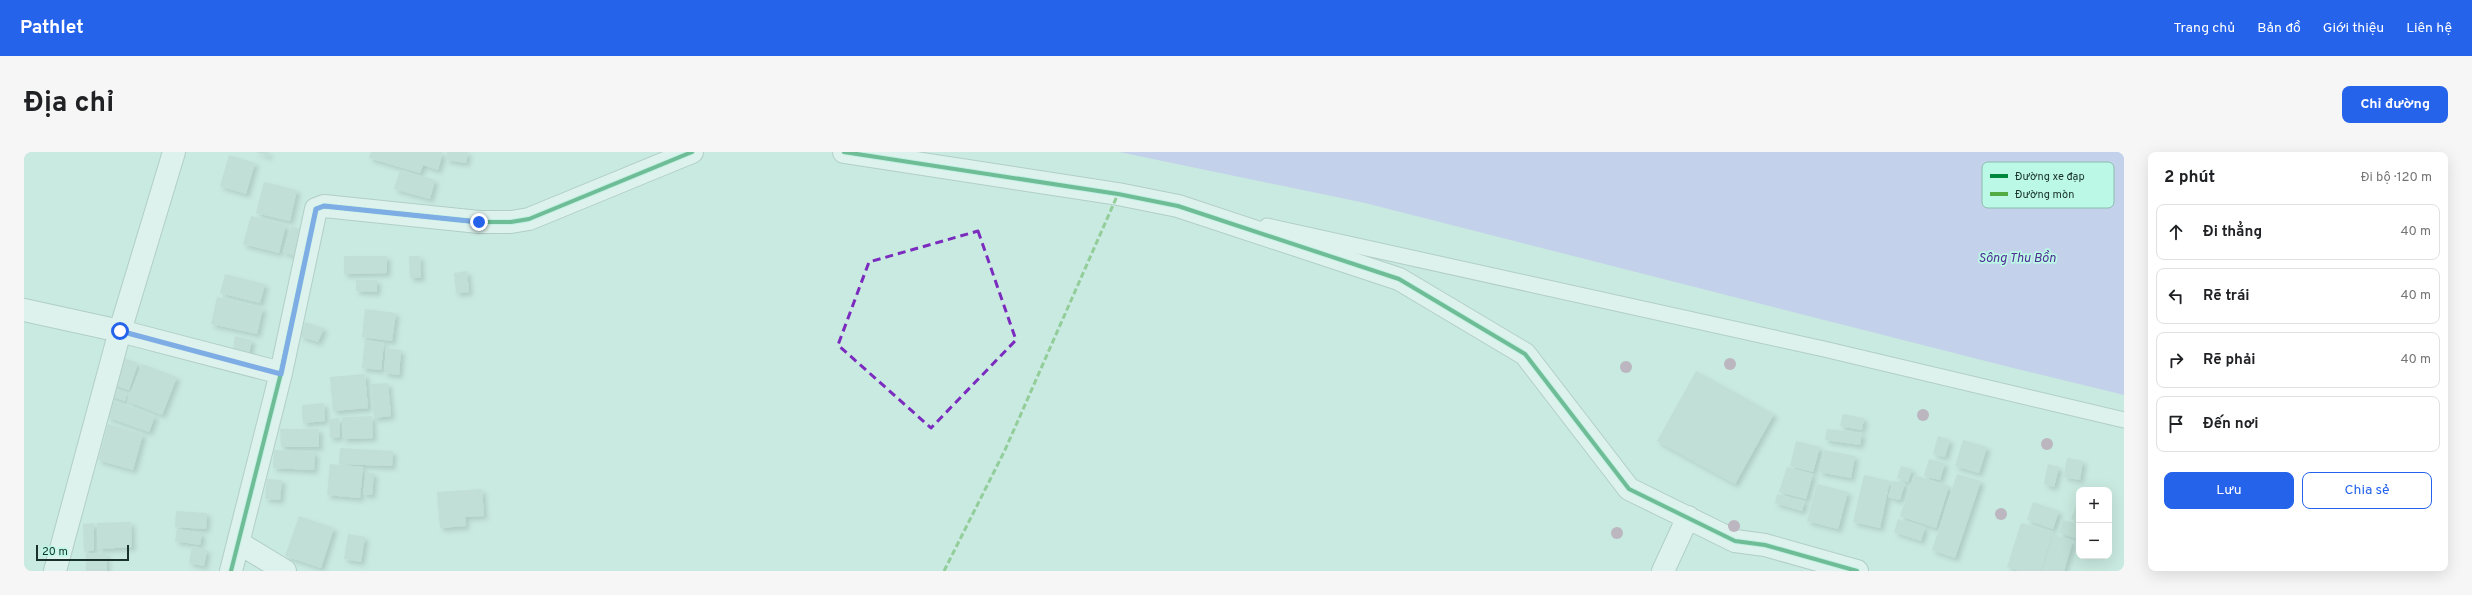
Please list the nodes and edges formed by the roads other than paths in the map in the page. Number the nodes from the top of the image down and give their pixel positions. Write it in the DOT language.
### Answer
graph roads {
  1 [pos="174,152"];
  2 [pos="692,152"];
  3 [pos="844,152"];
  4 [pos="1178,206"];
  5 [pos="24,310"];
  6 [pos="120,331"];
  7 [pos="281,374"];
  8 [pos="2124,420"];
  9 [pos="1688,517"];
  10 [pos="239,543"];
  11 [pos="55,571"];
  12 [pos="231,571"];
  13 [pos="285,571"];
  14 [pos="1663,571"];
  15 [pos="1857,571"];
  1 -- 6 [label="street"];
  2 -- 7 [label="street"];
  3 -- 4 [label="street"];
  4 -- 8 [label="lane"];
  4 -- 9 [label="street"];
  5 -- 6 [label="street"];
  6 -- 7 [label="street"];
  6 -- 11 [label="street"];
  7 -- 10 [label="street"];
  9 -- 14 [label="street"];
  9 -- 15 [label="street"];
  10 -- 12 [label="street"];
  10 -- 13 [label="street"];
}
